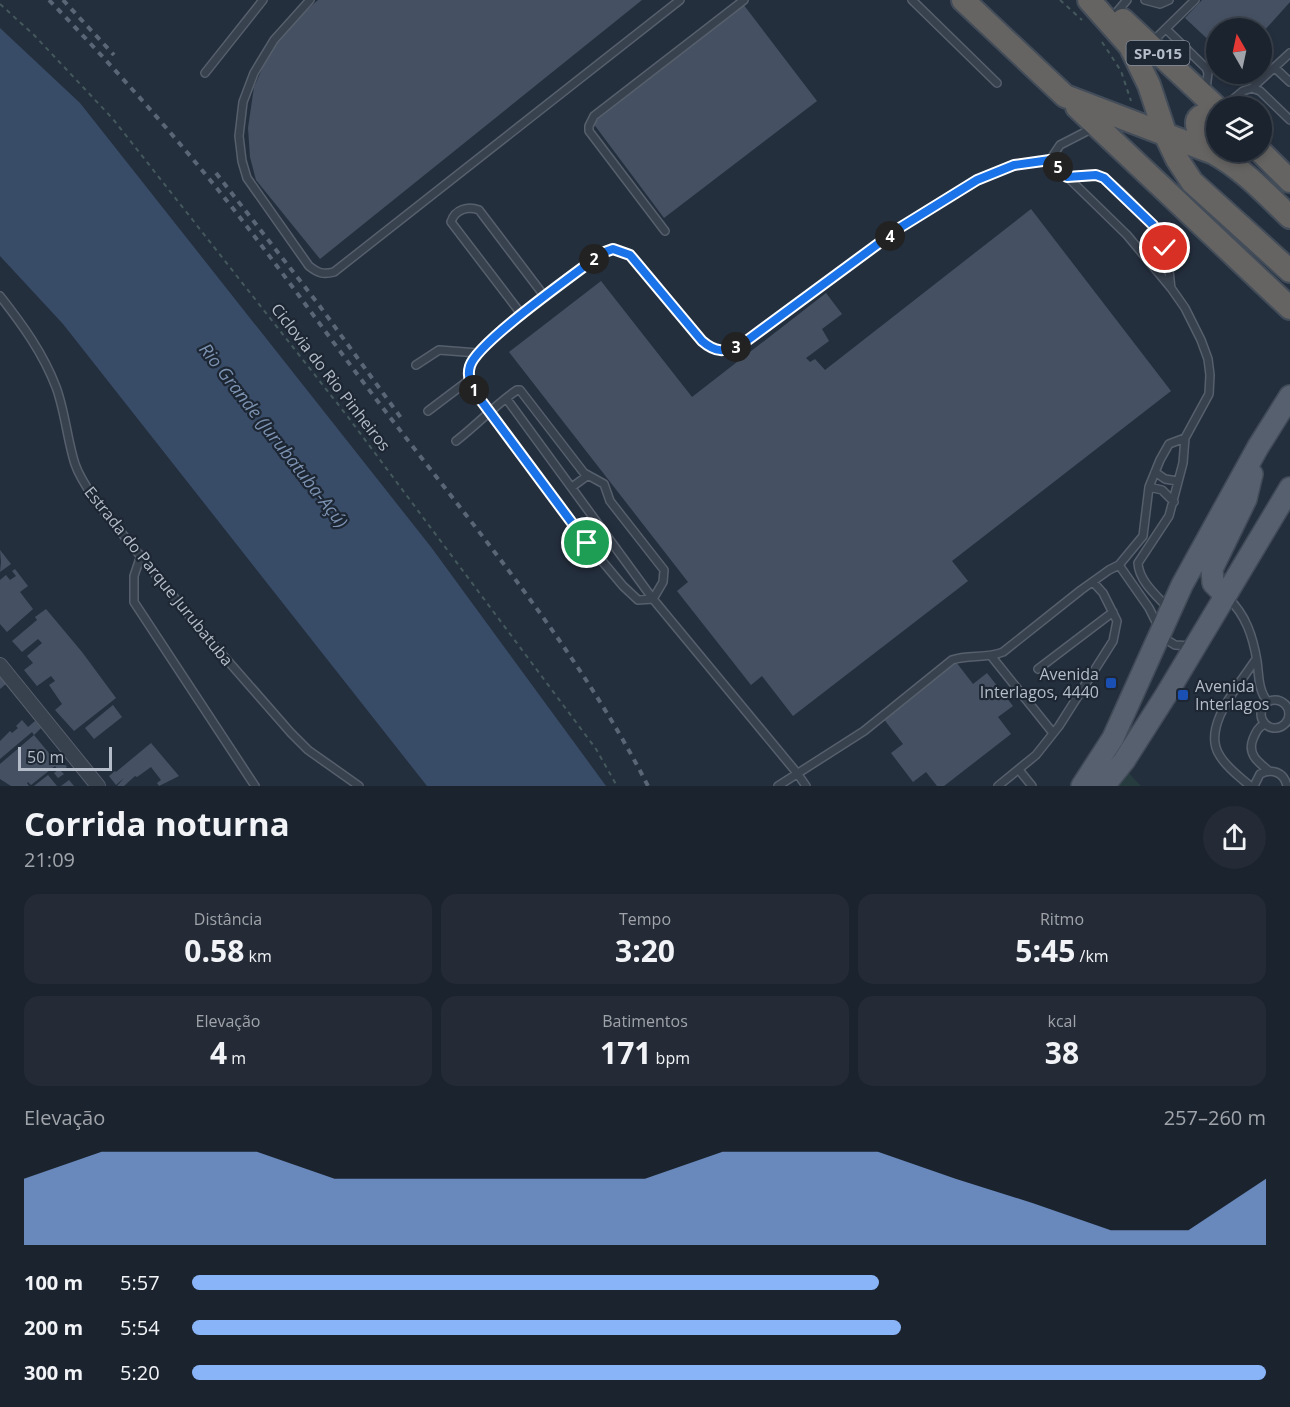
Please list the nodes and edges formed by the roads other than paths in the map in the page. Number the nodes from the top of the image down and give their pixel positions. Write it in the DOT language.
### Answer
graph roads {
  1 [pos="263,0"];
  2 [pos="310,0"];
  3 [pos="680,0"];
  4 [pos="744,0"];
  5 [pos="912,0"];
  6 [pos="963,0"];
  7 [pos="1089,0"];
  8 [pos="1145,0"];
  9 [pos="1169,0"];
  10 [pos="1195,0"];
  11 [pos="1114,4"];
  12 [pos="1166,29"];
  13 [pos="1150,45"];
  14 [pos="1290,53"];
  15 [pos="1275,68"];
  16 [pos="205,73"];
  17 [pos="1290,82"];
  18 [pos="997,83"];
  19 [pos="1252,88"];
  20 [pos="1065,96"];
  21 [pos="1210,96"];
  22 [pos="1237,96"];
  23 [pos="1206,97"];
  24 [pos="1206,115"];
  25 [pos="1290,120"];
  26 [pos="1097,126"];
  27 [pos="1166,136"];
  28 [pos="1206,144"];
  29 [pos="1206,150"];
  30 [pos="1050,160"];
  31 [pos="1228,162"];
  32 [pos="1271,162"];
  33 [pos="1067,177"];
  34 [pos="1290,181"];
  35 [pos="1290,217"];
  36 [pos="665,231"];
  37 [pos="1290,271"];
  38 [pos="1171,288"];
  39 [pos="0,296"];
  40 [pos="545,297"];
  41 [pos="1290,308"];
  42 [pos="522,315"];
  43 [pos="478,353"];
  44 [pos="416,365"];
  45 [pos="469,380"];
  46 [pos="1290,396"];
  47 [pos="506,398"];
  48 [pos="428,411"];
  49 [pos="490,411"];
  50 [pos="1185,438"];
  51 [pos="456,441"];
  52 [pos="1258,447"];
  53 [pos="1155,472"];
  54 [pos="587,476"];
  55 [pos="1177,481"];
  56 [pos="572,487"];
  57 [pos="1149,487"];
  58 [pos="1290,488"];
  59 [pos="1174,502"];
  60 [pos="141,555"];
  61 [pos="1119,566"];
  62 [pos="1093,582"];
  63 [pos="1225,595"];
  64 [pos="653,599"];
  65 [pos="1171,611"];
  66 [pos="1113,612"];
  67 [pos="1161,632"];
  68 [pos="1194,646"];
  69 [pos="992,657"];
  70 [pos="1256,659"];
  71 [pos="0,665"];
  72 [pos="1038,669"];
  73 [pos="1268,702"];
  74 [pos="1265,724"];
  75 [pos="1053,733"];
  76 [pos="1019,770"];
  77 [pos="1269,771"];
  78 [pos="797,773"];
  79 [pos="98,786"];
  80 [pos="255,786"];
  81 [pos="359,786"];
  82 [pos="778,786"];
  83 [pos="806,786"];
  84 [pos="998,786"];
  85 [pos="1032,786"];
  86 [pos="1082,786"];
  87 [pos="1104,786"];
  88 [pos="1252,786"];
  89 [pos="1287,786"];
  1 -- 16 [label="lane"];
  2 -- 3 [label="lane"];
  4 -- 36 [label="lane"];
  5 -- 18 [label="lane"];
  6 -- 20 [label="highway"];
  7 -- 27 [label="highway"];
  8 -- 9 [label="lane"];
  10 -- 12 [label="lane"];
  11 -- 13 [label="highway, SP-015"];
  12 -- 13 [label="lane"];
  12 -- 21 [label="lane"];
  13 -- 23 [label="highway, SP-015"];
  14 -- 15 [label="lane"];
  15 -- 17 [label="lane"];
  15 -- 19 [label="lane"];
  19 -- 22 [label="lane"];
  19 -- 25 [label="lane"];
  20 -- 26 [label="highway"];
  20 -- 27 [label="highway"];
  24 -- 28 [label="highway"];
  26 -- 30 [label="lane"];
  26 -- 41 [label="highway"];
  27 -- 29 [label="highway"];
  27 -- 37 [label="highway"];
  30 -- 33 [label="lane"];
  30 -- 40 [label="lane"];
  31 -- 35 [label="highway"];
  32 -- 34 [label="highway"];
  33 -- 38 [label="lane"];
  33 -- 38 [label="lane"];
  38 -- 50 [label="lane"];
  39 -- 60 [label="lane, Estrada do Parque Jurubatuba"];
  40 -- 42 [label="lane"];
  40 -- 42 [label="lane"];
  42 -- 43 [label="lane"];
  43 -- 44 [label="lane"];
  43 -- 45 [label="lane"];
  45 -- 48 [label="lane"];
  45 -- 49 [label="lane"];
  46 -- 52 [label="main road"];
  47 -- 49 [label="lane"];
  47 -- 54 [label="lane"];
  47 -- 56 [label="lane"];
  49 -- 51 [label="lane"];
  49 -- 64 [label="lane"];
  50 -- 53 [label="lane"];
  50 -- 55 [label="lane"];
  52 -- 63 [label="main road"];
  52 -- 65 [label="main road"];
  53 -- 55 [label="lane"];
  53 -- 57 [label="lane"];
  54 -- 56 [label="lane"];
  54 -- 64 [label="lane"];
  55 -- 59 [label="lane"];
  56 -- 64 [label="lane"];
  57 -- 59 [label="lane"];
  57 -- 61 [label="lane"];
  58 -- 63 [label="main road"];
  59 -- 65 [label="lane"];
  60 -- 80 [label="lane"];
  60 -- 81 [label="lane, Estrada do Parque Jurubatuba"];
  61 -- 62 [label="lane"];
  61 -- 67 [label="lane"];
  62 -- 66 [label="lane"];
  62 -- 69 [label="lane"];
  63 -- 68 [label="main road"];
  63 -- 70 [label="lane"];
  64 -- 78 [label="lane"];
  65 -- 67 [label="main road"];
  66 -- 72 [label="lane"];
  66 -- 75 [label="lane"];
  67 -- 68 [label="lane"];
  67 -- 86 [label="main road"];
  68 -- 87 [label="main road"];
  69 -- 75 [label="lane"];
  69 -- 78 [label="lane"];
  70 -- 73 [label="lane"];
  70 -- 88 [label="lane"];
  71 -- 79 [label="street"];
  73 -- 74 [label="lane"];
  73 -- 74 [label="lane"];
  74 -- 77 [label="lane"];
  75 -- 76 [label="lane"];
  76 -- 84 [label="lane"];
  76 -- 85 [label="lane"];
  77 -- 88 [label="lane"];
  77 -- 89 [label="lane"];
  78 -- 82 [label="lane"];
  78 -- 83 [label="lane"];
}
